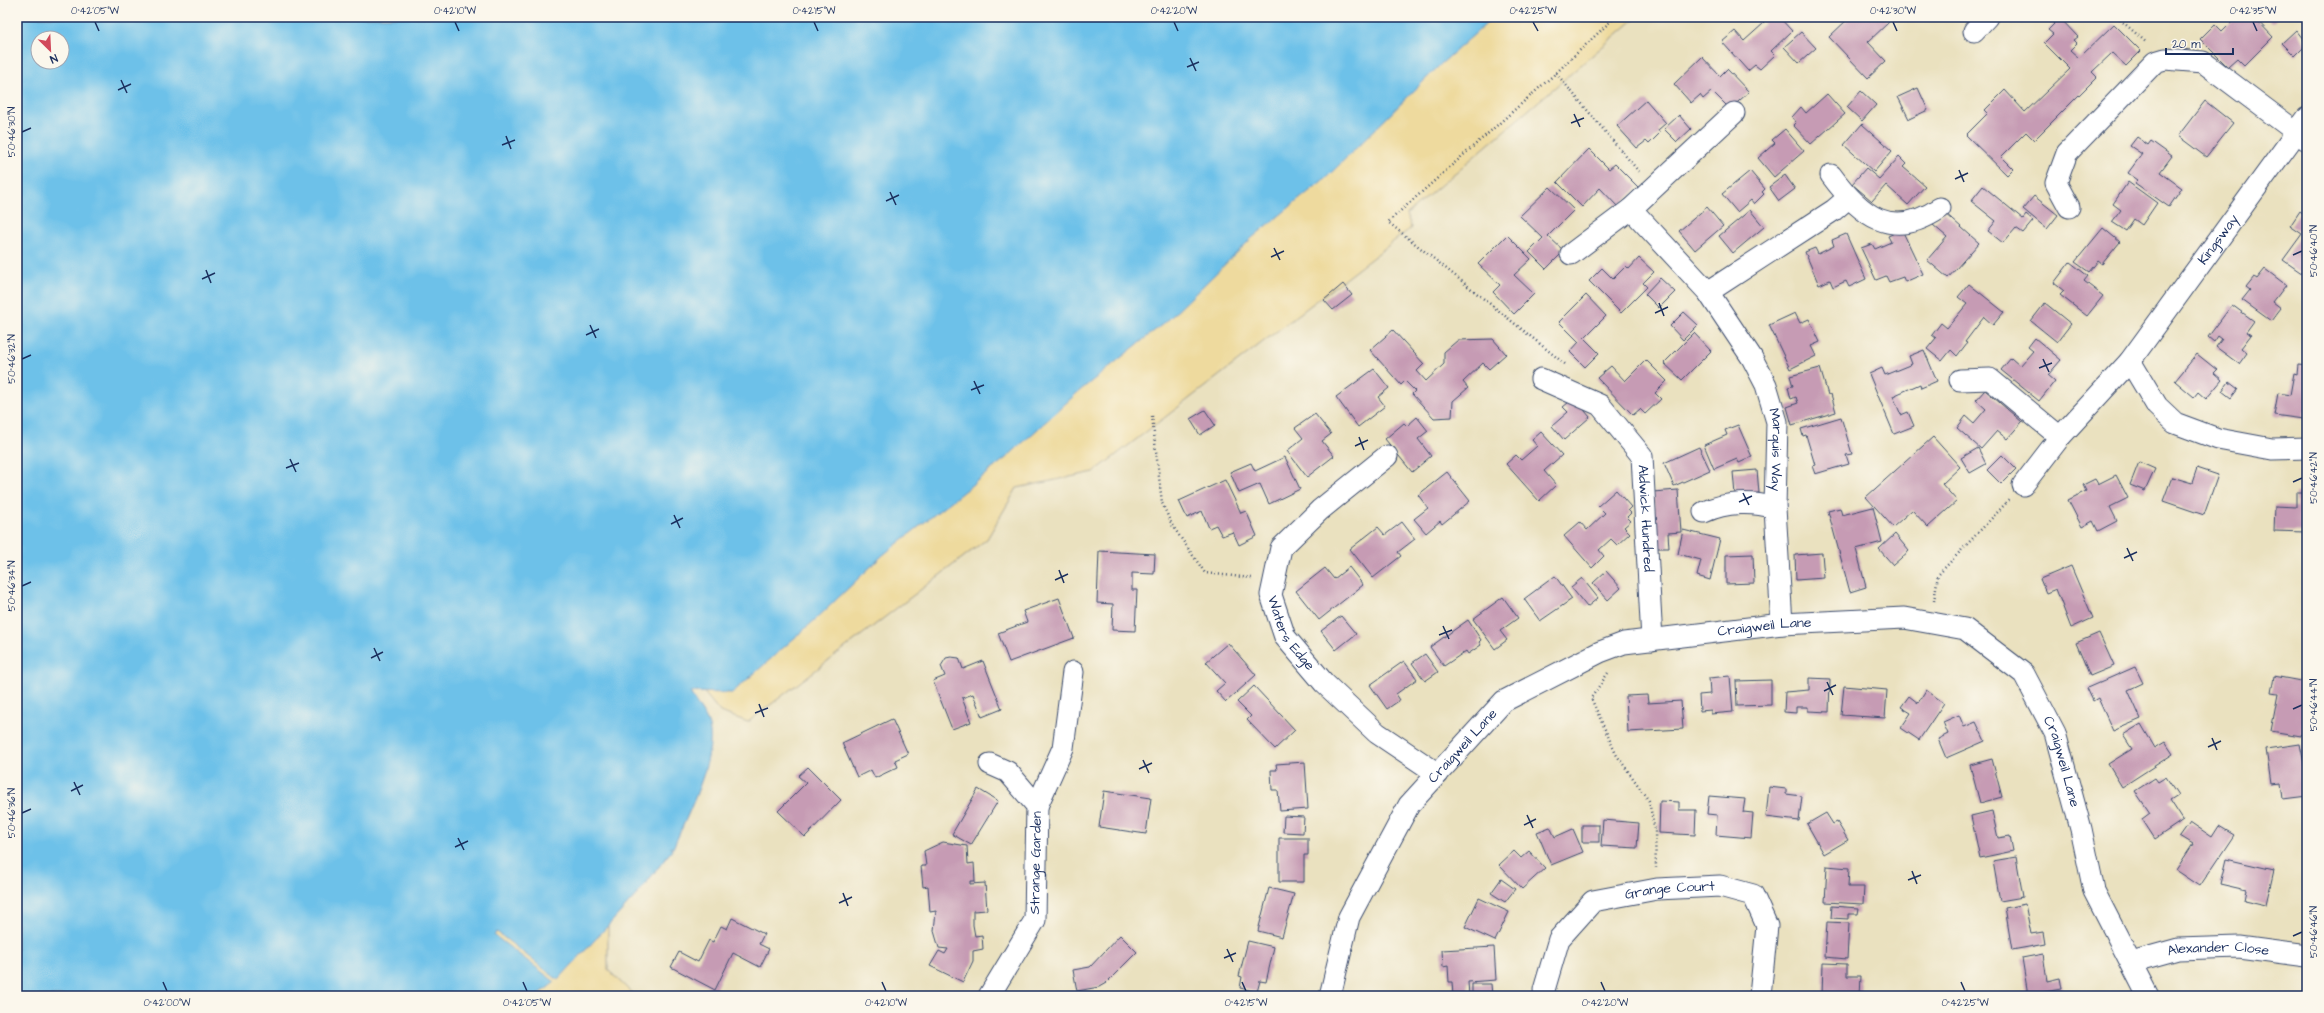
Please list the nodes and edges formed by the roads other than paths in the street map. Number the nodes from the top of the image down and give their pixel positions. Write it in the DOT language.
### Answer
graph roads {
  1 [pos="1734,113"];
  2 [pos="2304,130"];
  3 [pos="1831,175"];
  4 [pos="1848,198"];
  5 [pos="1940,208"];
  6 [pos="2069,208"];
  7 [pos="1631,209"];
  8 [pos="1571,254"];
  9 [pos="1708,292"];
  10 [pos="2130,361"];
  11 [pos="1541,379"];
  12 [pos="1960,380"];
  13 [pos="2060,437"];
  14 [pos="2307,448"];
  15 [pos="1387,456"];
  16 [pos="2023,485"];
  17 [pos="1775,508"];
  18 [pos="1704,512"];
  19 [pos="1782,624"];
  20 [pos="1652,640"];
  21 [pos="1073,672"];
  22 [pos="990,764"];
  23 [pos="1438,774"];
  24 [pos="1037,806"];
  25 [pos="2307,956"];
  26 [pos="2131,962"];
  27 [pos="989,996"];
  28 [pos="1330,996"];
  29 [pos="1544,996"];
  30 [pos="1760,996"];
  31 [pos="2148,996"];
  1 -- 7 [label="street"];
  2 -- 6 [label="street"];
  2 -- 10 [label="street, Kingsway"];
  3 -- 4 [label="street"];
  4 -- 5 [label="street"];
  4 -- 9 [label="street"];
  7 -- 8 [label="street"];
  7 -- 9 [label="street, Marquis Way"];
  9 -- 17 [label="street, Marquis Way"];
  10 -- 13 [label="street, Kingsway"];
  10 -- 14 [label="street"];
  11 -- 20 [label="street, Aldwick Hundred"];
  12 -- 13 [label="street"];
  13 -- 16 [label="street, Kingsway"];
  15 -- 23 [label="street, Waters Edge"];
  17 -- 18 [label="street"];
  17 -- 19 [label="street, Marquis Way"];
  19 -- 20 [label="street, Craigweil Lane"];
  19 -- 26 [label="street, Craigweil Lane"];
  20 -- 23 [label="street, Craigweil Lane"];
  21 -- 24 [label="street"];
  22 -- 24 [label="street, Strange Garden"];
  23 -- 28 [label="street, Craigweil Lane"];
  24 -- 27 [label="street, Strange Garden"];
  25 -- 26 [label="street, Alexander Close"];
  26 -- 31 [label="street, Craigweil Lane"];
  29 -- 30 [label="street, Grange Court"];
}
